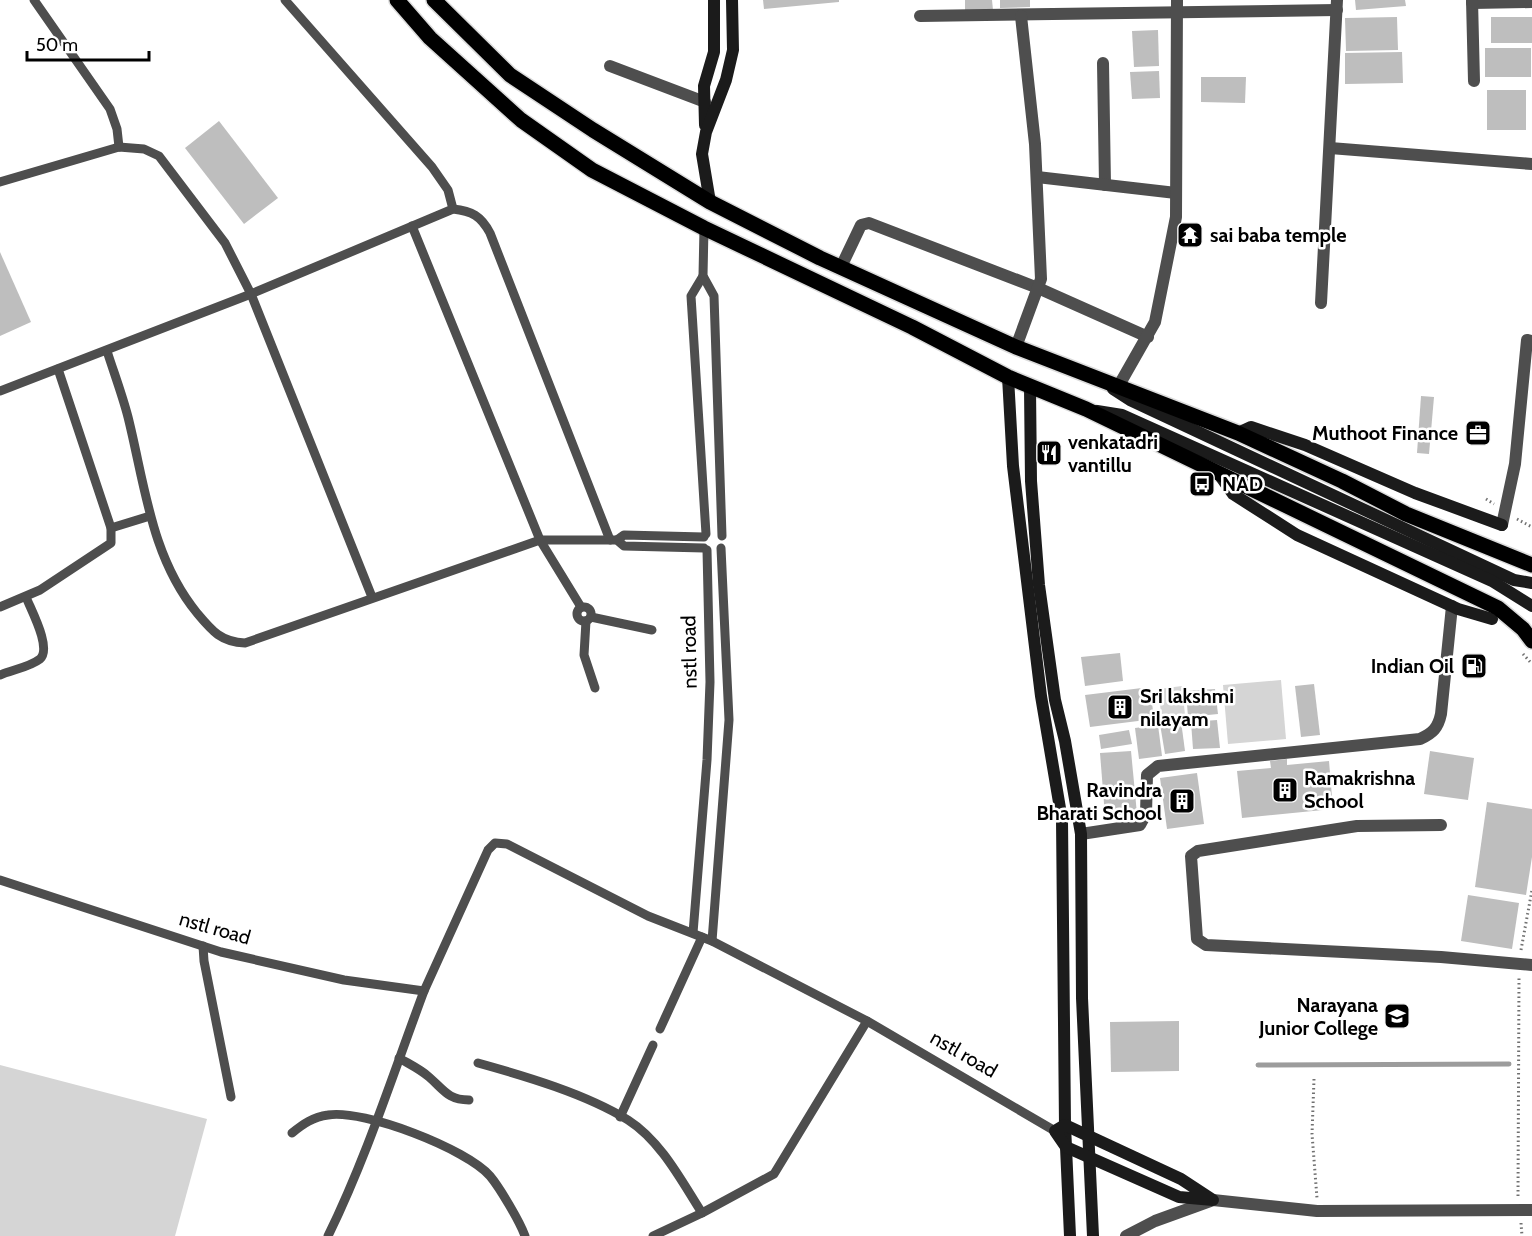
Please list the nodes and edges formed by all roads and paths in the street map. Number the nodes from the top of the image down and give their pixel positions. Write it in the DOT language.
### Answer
graph roads {
  1 [pos="34,0"];
  2 [pos="285,0"];
  3 [pos="397,0"];
  4 [pos="434,0"];
  5 [pos="714,0"];
  6 [pos="732,0"];
  7 [pos="1177,0"];
  8 [pos="1472,1"];
  9 [pos="1532,3"];
  10 [pos="1337,5"];
  11 [pos="1177,14"];
  12 [pos="920,16"];
  13 [pos="1021,16"];
  14 [pos="1103,63"];
  15 [pos="610,66"];
  16 [pos="1474,81"];
  17 [pos="705,102"];
  18 [pos="706,132"];
  19 [pos="119,147"];
  20 [pos="1330,148"];
  21 [pos="1532,164"];
  22 [pos="1036,177"];
  23 [pos="0,182"];
  24 [pos="1105,185"];
  25 [pos="1176,193"];
  26 [pos="710,202"];
  27 [pos="453,209"];
  28 [pos="412,226"];
  29 [pos="704,228"];
  30 [pos="841,267"];
  31 [pos="703,276"];
  32 [pos="1038,288"];
  33 [pos="251,294"];
  34 [pos="1321,303"];
  35 [pos="1148,337"];
  36 [pos="1532,341"];
  37 [pos="1016,347"];
  38 [pos="107,351"];
  39 [pos="58,369"];
  40 [pos="1008,377"];
  41 [pos="1096,379"];
  42 [pos="1118,387"];
  43 [pos="1030,388"];
  44 [pos="0,391"];
  45 [pos="1086,409"];
  46 [pos="1238,433"];
  47 [pos="1221,477"];
  48 [pos="150,516"];
  49 [pos="111,528"];
  50 [pos="705,536"];
  51 [pos="722,536"];
  52 [pos="540,540"];
  53 [pos="613,540"];
  54 [pos="722,548"];
  55 [pos="706,549"];
  56 [pos="1532,565"];
  57 [pos="1532,583"];
  58 [pos="26,597"];
  59 [pos="372,597"];
  60 [pos="1452,606"];
  61 [pos="1532,606"];
  62 [pos="0,607"];
  63 [pos="588,619"];
  64 [pos="1492,619"];
  65 [pos="652,630"];
  66 [pos="1532,640"];
  67 [pos="0,675"];
  68 [pos="595,688"];
  69 [pos="1441,825"];
  70 [pos="1081,834"];
  71 [pos="0,880"];
  72 [pos="1532,890"];
  73 [pos="697,935"];
  74 [pos="712,941"];
  75 [pos="203,946"];
  76 [pos="1519,964"];
  77 [pos="1532,965"];
  78 [pos="424,991"];
  79 [pos="867,1021"];
  80 [pos="660,1029"];
  81 [pos="653,1045"];
  82 [pos="399,1058"];
  83 [pos="478,1063"];
  84 [pos="1314,1079"];
  85 [pos="231,1096"];
  86 [pos="469,1100"];
  87 [pos="620,1117"];
  88 [pos="379,1120"];
  89 [pos="1060,1128"];
  90 [pos="292,1133"];
  91 [pos="1089,1134"];
  92 [pos="1066,1147"];
  93 [pos="1090,1158"];
  94 [pos="1213,1200"];
  95 [pos="1526,1209"];
  96 [pos="1317,1211"];
  97 [pos="702,1213"];
  98 [pos="328,1236"];
  99 [pos="525,1236"];
  100 [pos="653,1236"];
  101 [pos="1070,1236"];
  102 [pos="1093,1236"];
  103 [pos="1126,1236"];
  104 [pos="1522,1236"];
  1 -- 19 [label="lane"];
  2 -- 27 [label="lane"];
  3 -- 29 [label="main road"];
  4 -- 26 [label="main road"];
  5 -- 17 [label="street"];
  6 -- 18 [label="street"];
  7 -- 11 [label="street"];
  8 -- 9 [label="street"];
  8 -- 16 [label="street"];
  10 -- 11 [label="street"];
  10 -- 20 [label="street"];
  11 -- 13 [label="street"];
  11 -- 25 [label="street"];
  12 -- 13 [label="street"];
  13 -- 22 [label="street"];
  14 -- 24 [label="street"];
  15 -- 17 [label="street"];
  17 -- 18 [label="street"];
  18 -- 26 [label="street"];
  19 -- 23 [label="lane"];
  19 -- 33 [label="lane"];
  20 -- 21 [label="street"];
  20 -- 34 [label="street"];
  22 -- 24 [label="street"];
  22 -- 32 [label="street"];
  24 -- 25 [label="street"];
  25 -- 35 [label="street"];
  26 -- 30 [label="main road"];
  27 -- 28 [label="lane"];
  27 -- 53 [label="lane"];
  28 -- 33 [label="lane"];
  28 -- 52 [label="lane"];
  29 -- 31 [label="lane"];
  29 -- 40 [label="main road"];
  30 -- 32 [label="street"];
  30 -- 37 [label="main road"];
  31 -- 50 [label="lane, nstl road"];
  31 -- 51 [label="lane"];
  32 -- 35 [label="street"];
  32 -- 37 [label="street"];
  33 -- 38 [label="lane"];
  33 -- 59 [label="lane"];
  35 -- 42 [label="street"];
  36 -- 46 [label="street"];
  37 -- 41 [label="main road"];
  38 -- 39 [label="lane"];
  38 -- 48 [label="lane"];
  39 -- 44 [label="lane"];
  39 -- 49 [label="lane"];
  40 -- 43 [label="main road"];
  40 -- 89 [label="street"];
  41 -- 42 [label="main road"];
  41 -- 57 [label="street"];
  42 -- 46 [label="main road"];
  43 -- 45 [label="main road"];
  43 -- 70 [label="street"];
  45 -- 47 [label="main road"];
  45 -- 61 [label="street"];
  46 -- 56 [label="main road"];
  47 -- 60 [label="street"];
  47 -- 66 [label="main road"];
  48 -- 49 [label="lane"];
  48 -- 59 [label="lane"];
  49 -- 58 [label="lane"];
  50 -- 51 [label="lane"];
  50 -- 53 [label="lane"];
  50 -- 55 [label="lane, nstl road"];
  51 -- 54 [label="lane"];
  52 -- 53 [label="lane"];
  52 -- 59 [label="lane"];
  52 -- 63 [label="lane"];
  53 -- 55 [label="lane"];
  54 -- 55 [label="lane"];
  54 -- 74 [label="lane"];
  55 -- 73 [label="lane, nstl road"];
  58 -- 62 [label="lane"];
  58 -- 67 [label="lane"];
  60 -- 64 [label="street"];
  60 -- 70 [label="street"];
  63 -- 65 [label="lane"];
  63 -- 68 [label="lane"];
  69 -- 76 [label="street"];
  70 -- 91 [label="street"];
  71 -- 75 [label="lane, nstl road"];
  72 -- 76 [label="path"];
  73 -- 74 [label="lane, nstl road"];
  73 -- 78 [label="lane, nstl road"];
  73 -- 80 [label="lane"];
  74 -- 79 [label="lane, nstl road"];
  75 -- 78 [label="lane, nstl road"];
  75 -- 85 [label="lane"];
  76 -- 77 [label="street"];
  76 -- 95 [label="path"];
  78 -- 82 [label="lane, nstl road"];
  79 -- 89 [label="lane, nstl road"];
  79 -- 97 [label="lane"];
  81 -- 87 [label="lane"];
  82 -- 86 [label="lane"];
  82 -- 88 [label="lane, nstl road"];
  83 -- 87 [label="lane"];
  84 -- 96 [label="path"];
  87 -- 97 [label="lane"];
  88 -- 90 [label="lane"];
  88 -- 98 [label="lane, nstl road"];
  88 -- 99 [label="lane"];
  89 -- 91 [label="street, nstl road"];
  89 -- 92 [label="street"];
  91 -- 93 [label="street"];
  91 -- 94 [label="street, nstl road"];
  92 -- 93 [label="street"];
  92 -- 101 [label="street"];
  93 -- 94 [label="street"];
  93 -- 102 [label="street"];
  94 -- 96 [label="street"];
  94 -- 103 [label="street"];
  95 -- 96 [label="street"];
  95 -- 104 [label="path"];
  97 -- 100 [label="lane"];
}
